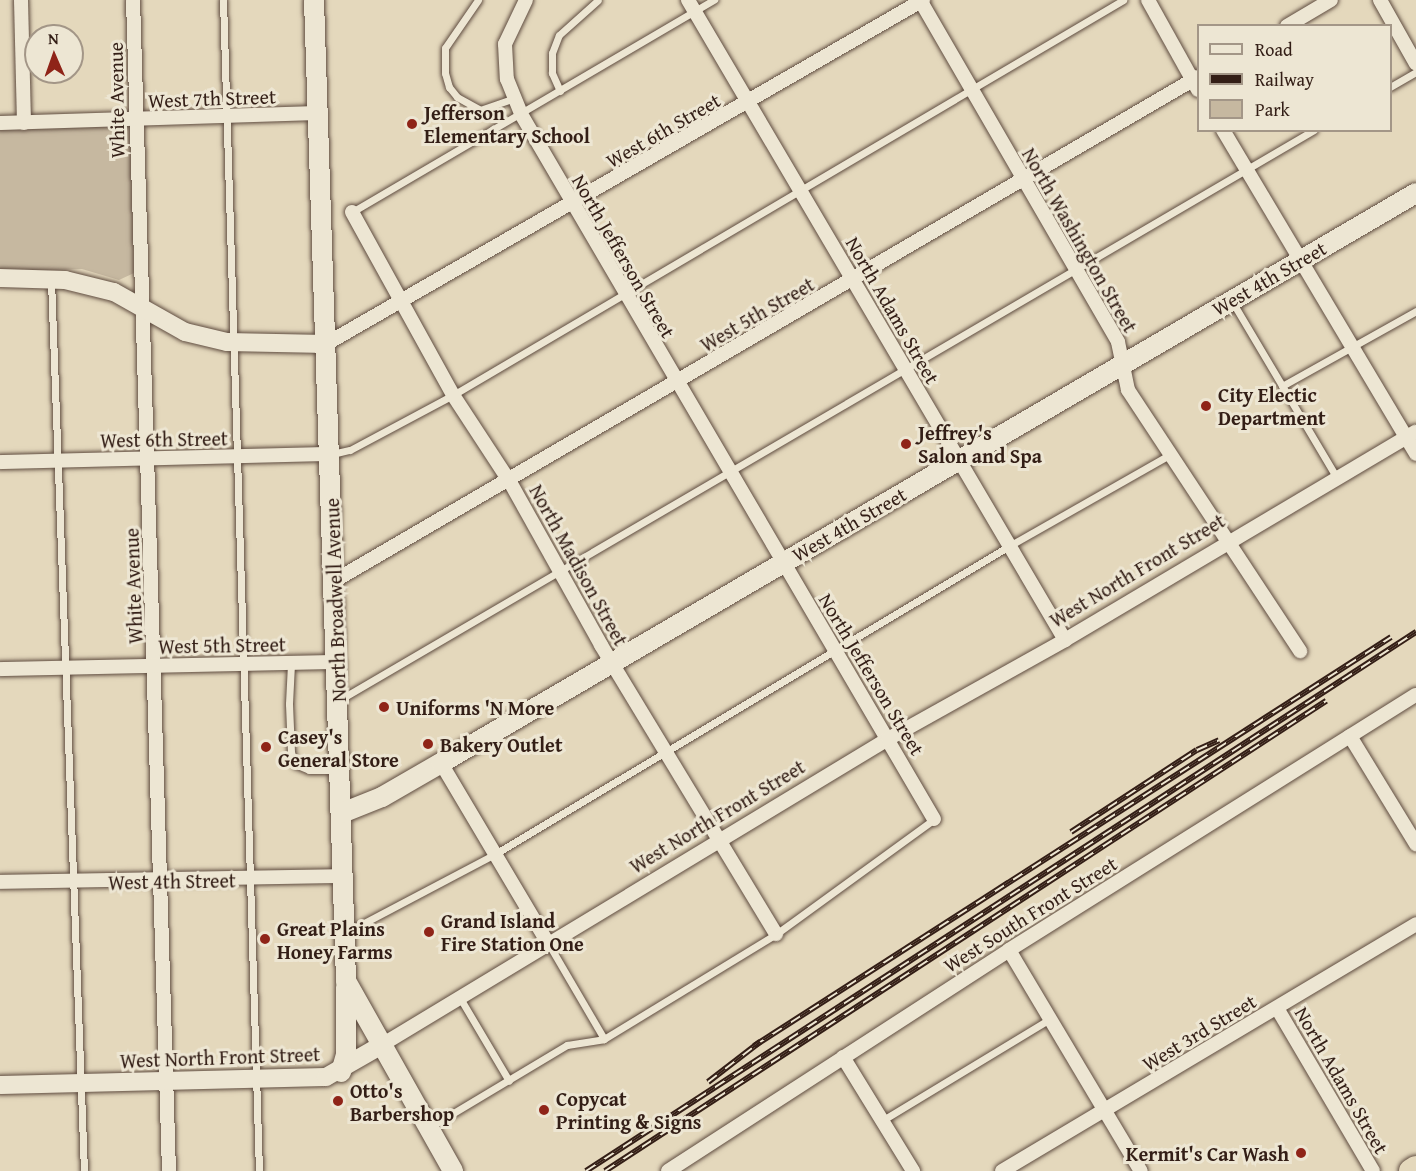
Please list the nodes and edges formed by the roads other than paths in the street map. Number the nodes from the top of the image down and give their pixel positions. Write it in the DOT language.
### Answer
graph roads {
  1 [pos="21,0"];
  2 [pos="133,0"];
  3 [pos="223,0"];
  4 [pos="314,0"];
  5 [pos="478,0"];
  6 [pos="526,0"];
  7 [pos="598,0"];
  8 [pos="714,0"];
  9 [pos="921,0"];
  10 [pos="1123,0"];
  11 [pos="1148,0"];
  12 [pos="1331,0"];
  13 [pos="1380,0"];
  14 [pos="692,6"];
  15 [pos="1290,24"];
  16 [pos="1416,64"];
  17 [pos="1416,72"];
  18 [pos="1197,82"];
  19 [pos="1392,86"];
  20 [pos="972,90"];
  21 [pos="560,91"];
  22 [pos="514,98"];
  23 [pos="749,103"];
  24 [pos="318,113"];
  25 [pos="521,114"];
  26 [pos="228,118"];
  27 [pos="135,121"];
  28 [pos="0,123"];
  29 [pos="24,123"];
  30 [pos="1224,132"];
  31 [pos="1311,132"];
  32 [pos="1246,170"];
  33 [pos="1024,180"];
  34 [pos="800,191"];
  35 [pos="1416,193"];
  36 [pos="571,204"];
  37 [pos="352,212"];
  38 [pos="1300,260"];
  39 [pos="1077,272"];
  40 [pos="0,278"];
  41 [pos="51,279"];
  42 [pos="853,280"];
  43 [pos="624,295"];
  44 [pos="401,300"];
  45 [pos="1232,300"];
  46 [pos="143,308"];
  47 [pos="1416,310"];
  48 [pos="236,342"];
  49 [pos="326,344"];
  50 [pos="1353,347"];
  51 [pos="1123,361"];
  52 [pos="905,370"];
  53 [pos="677,383"];
  54 [pos="1282,386"];
  55 [pos="453,395"];
  56 [pos="1411,435"];
  57 [pos="329,454"];
  58 [pos="1416,454"];
  59 [pos="1168,455"];
  60 [pos="239,457"];
  61 [pos="148,459"];
  62 [pos="59,460"];
  63 [pos="959,460"];
  64 [pos="0,462"];
  65 [pos="730,473"];
  66 [pos="1337,478"];
  67 [pos="510,482"];
  68 [pos="1231,540"];
  69 [pos="1009,546"];
  70 [pos="783,563"];
  71 [pos="561,571"];
  72 [pos="334,581"];
  73 [pos="1065,640"];
  74 [pos="835,650"];
  75 [pos="1300,651"];
  76 [pos="337,662"];
  77 [pos="612,663"];
  78 [pos="291,664"];
  79 [pos="244,665"];
  80 [pos="156,666"];
  81 [pos="65,668"];
  82 [pos="0,669"];
  83 [pos="1416,695"];
  84 [pos="338,700"];
  85 [pos="1350,736"];
  86 [pos="888,739"];
  87 [pos="666,751"];
  88 [pos="441,763"];
  89 [pos="340,770"];
  90 [pos="342,813"];
  91 [pos="934,819"];
  92 [pos="720,841"];
  93 [pos="1416,844"];
  94 [pos="495,854"];
  95 [pos="344,876"];
  96 [pos="251,879"];
  97 [pos="0,882"];
  98 [pos="160,882"];
  99 [pos="74,883"];
  100 [pos="1416,924"];
  101 [pos="345,934"];
  102 [pos="776,934"];
  103 [pos="548,943"];
  104 [pos="1009,950"];
  105 [pos="346,981"];
  106 [pos="460,999"];
  107 [pos="1277,1008"];
  108 [pos="1050,1019"];
  109 [pos="604,1039"];
  110 [pos="380,1046"];
  111 [pos="843,1057"];
  112 [pos="341,1072"];
  113 [pos="256,1080"];
  114 [pos="509,1081"];
  115 [pos="166,1083"];
  116 [pos="81,1084"];
  117 [pos="0,1085"];
  118 [pos="1106,1110"];
  119 [pos="884,1120"];
  120 [pos="429,1128"];
  121 [pos="1416,1168"];
  122 [pos="84,1171"];
  123 [pos="170,1171"];
  124 [pos="259,1171"];
  125 [pos="453,1171"];
  126 [pos="668,1171"];
  127 [pos="913,1171"];
  128 [pos="1002,1171"];
  129 [pos="1142,1171"];
  130 [pos="1373,1171"];
  131 [pos="1411,1171"];
  1 -- 29 [label="street"];
  2 -- 27 [label="street, White Avenue"];
  3 -- 26 [label="lane"];
  4 -- 24 [label="main road, North Broadwell Avenue"];
  5 -- 22 [label="lane"];
  6 -- 22 [label="street"];
  7 -- 21 [label="lane"];
  8 -- 14 [label="lane"];
  9 -- 20 [label="street, North Washington Street"];
  9 -- 23 [label="street, West 6th Street"];
  10 -- 20 [label="lane"];
  11 -- 18 [label="street"];
  12 -- 15 [label="street"];
  13 -- 16 [label="street"];
  14 -- 21 [label="lane"];
  14 -- 23 [label="street, North Adams Street"];
  17 -- 19 [label="lane"];
  18 -- 33 [label="street, West 5th Street"];
  20 -- 33 [label="street, North Washington Street"];
  20 -- 34 [label="lane"];
  21 -- 25 [label="lane"];
  22 -- 25 [label="street"];
  23 -- 34 [label="street, North Adams Street"];
  23 -- 36 [label="street, West 6th Street"];
  24 -- 26 [label="street, West 7th Street"];
  24 -- 49 [label="main road, North Broadwell Avenue"];
  25 -- 36 [label="street, North Jefferson Street"];
  25 -- 37 [label="lane"];
  26 -- 27 [label="street, West 7th Street"];
  26 -- 48 [label="lane"];
  27 -- 29 [label="street, West 7th Street"];
  27 -- 46 [label="street, White Avenue"];
  28 -- 29 [label="street, West 7th Street"];
  30 -- 32 [label="street"];
  31 -- 32 [label="lane"];
  32 -- 38 [label="street"];
  32 -- 39 [label="lane"];
  33 -- 39 [label="street, North Washington Street"];
  33 -- 42 [label="street, West 5th Street"];
  34 -- 42 [label="street, North Adams Street"];
  34 -- 43 [label="lane"];
  35 -- 38 [label="main road, West 4th Street"];
  36 -- 43 [label="street, North Jefferson Street"];
  36 -- 44 [label="street, West 6th Street"];
  37 -- 44 [label="street, North Madison Street"];
  38 -- 45 [label="main road, West 4th Street"];
  38 -- 50 [label="street"];
  39 -- 51 [label="street, North Washington Street"];
  39 -- 52 [label="lane"];
  40 -- 41 [label="street"];
  41 -- 46 [label="street"];
  41 -- 62 [label="lane"];
  42 -- 52 [label="street, North Adams Street"];
  42 -- 53 [label="street, West 5th Street"];
  43 -- 53 [label="street, North Jefferson Street"];
  43 -- 55 [label="lane"];
  44 -- 49 [label="street, West 6th Street"];
  44 -- 55 [label="street, North Madison Street"];
  45 -- 51 [label="main road, West 4th Street"];
  45 -- 54 [label="lane"];
  46 -- 48 [label="street"];
  46 -- 61 [label="street, White Avenue"];
  47 -- 50 [label="lane"];
  48 -- 49 [label="street"];
  48 -- 60 [label="lane"];
  49 -- 57 [label="main road, North Broadwell Avenue"];
  50 -- 54 [label="lane"];
  50 -- 56 [label="street"];
  51 -- 59 [label="street, North Washington Street"];
  51 -- 63 [label="main road, West 4th Street"];
  52 -- 63 [label="street, North Adams Street"];
  52 -- 65 [label="lane"];
  53 -- 65 [label="street, North Jefferson Street"];
  53 -- 67 [label="street, West 5th Street"];
  54 -- 66 [label="lane"];
  55 -- 57 [label="lane"];
  55 -- 67 [label="street, North Madison Street"];
  56 -- 58 [label="street"];
  56 -- 66 [label="street, West North Front Street"];
  57 -- 60 [label="street, West 6th Street"];
  57 -- 72 [label="main road, North Broadwell Avenue"];
  59 -- 68 [label="street, North Washington Street"];
  59 -- 69 [label="lane"];
  60 -- 61 [label="street, West 6th Street"];
  60 -- 79 [label="lane"];
  61 -- 62 [label="street, West 6th Street"];
  61 -- 80 [label="street, White Avenue"];
  62 -- 64 [label="street, West 6th Street"];
  62 -- 81 [label="lane"];
  63 -- 69 [label="street, North Adams Street"];
  63 -- 70 [label="main road, West 4th Street"];
  65 -- 70 [label="street, North Jefferson Street"];
  65 -- 71 [label="lane"];
  66 -- 68 [label="street, West North Front Street"];
  67 -- 71 [label="street, North Madison Street"];
  67 -- 72 [label="street, West 5th Street"];
  68 -- 73 [label="street, West North Front Street"];
  68 -- 75 [label="street, North Washington Street"];
  69 -- 73 [label="street, North Adams Street"];
  69 -- 74 [label="lane"];
  70 -- 74 [label="street, North Jefferson Street"];
  70 -- 77 [label="main road, West 4th Street"];
  71 -- 77 [label="street, North Madison Street"];
  71 -- 84 [label="lane"];
  72 -- 76 [label="main road, North Broadwell Avenue"];
  73 -- 86 [label="street, West North Front Street"];
  74 -- 86 [label="street, North Jefferson Street"];
  74 -- 87 [label="lane"];
  76 -- 78 [label="street, West 5th Street"];
  76 -- 84 [label="main road, North Broadwell Avenue"];
  77 -- 87 [label="street, North Madison Street"];
  77 -- 88 [label="main road, West 4th Street"];
  78 -- 79 [label="street, West 5th Street"];
  78 -- 89 [label="lane"];
  79 -- 80 [label="street, West 5th Street"];
  79 -- 96 [label="lane"];
  80 -- 81 [label="street, West 5th Street"];
  80 -- 98 [label="street, White Avenue"];
  81 -- 82 [label="street, West 5th Street"];
  81 -- 99 [label="lane"];
  83 -- 85 [label="street, West South Front Street"];
  84 -- 89 [label="main road, North Broadwell Avenue"];
  85 -- 93 [label="street"];
  85 -- 104 [label="street, West South Front Street"];
  86 -- 91 [label="street, North Jefferson Street"];
  86 -- 92 [label="street, West North Front Street"];
  87 -- 92 [label="street, North Madison Street"];
  87 -- 94 [label="lane"];
  88 -- 90 [label="main road, West 4th Street"];
  88 -- 94 [label="street"];
  89 -- 90 [label="main road, North Broadwell Avenue"];
  90 -- 95 [label="main road, North Broadwell Avenue"];
  91 -- 102 [label="lane"];
  92 -- 102 [label="street, North Madison Street"];
  92 -- 103 [label="street, West North Front Street"];
  94 -- 101 [label="lane"];
  94 -- 103 [label="street"];
  95 -- 96 [label="street, West 4th Street"];
  95 -- 101 [label="main road, North Broadwell Avenue"];
  96 -- 98 [label="street, West 4th Street"];
  96 -- 113 [label="lane"];
  97 -- 99 [label="street, West 4th Street"];
  98 -- 99 [label="street, West 4th Street"];
  98 -- 115 [label="street, White Avenue"];
  99 -- 116 [label="lane"];
  100 -- 107 [label="street, West 3rd Street"];
  101 -- 105 [label="main road, North Broadwell Avenue"];
  102 -- 109 [label="lane"];
  103 -- 106 [label="street, West North Front Street"];
  103 -- 109 [label="lane"];
  104 -- 108 [label="street"];
  104 -- 111 [label="street, West South Front Street"];
  105 -- 110 [label="main road, North Broadwell Avenue"];
  105 -- 112 [label="main road"];
  106 -- 110 [label="street, West North Front Street"];
  106 -- 114 [label="lane"];
  107 -- 118 [label="street, West 3rd Street"];
  107 -- 130 [label="street, North Adams Street"];
  108 -- 118 [label="street"];
  108 -- 119 [label="lane"];
  109 -- 114 [label="lane"];
  110 -- 112 [label="street, West North Front Street"];
  110 -- 120 [label="main road, North Broadwell Avenue"];
  111 -- 119 [label="street"];
  111 -- 126 [label="street, West South Front Street"];
  112 -- 113 [label="street, West North Front Street"];
  113 -- 115 [label="street, West North Front Street"];
  113 -- 124 [label="lane"];
  114 -- 120 [label="lane"];
  115 -- 116 [label="street, West North Front Street"];
  115 -- 123 [label="street, White Avenue"];
  116 -- 117 [label="street, West North Front Street"];
  116 -- 122 [label="lane"];
  118 -- 128 [label="street, West 3rd Street"];
  118 -- 129 [label="street"];
  119 -- 127 [label="street"];
  120 -- 125 [label="main road, North Broadwell Avenue"];
  121 -- 131 [label="highway"];
}
